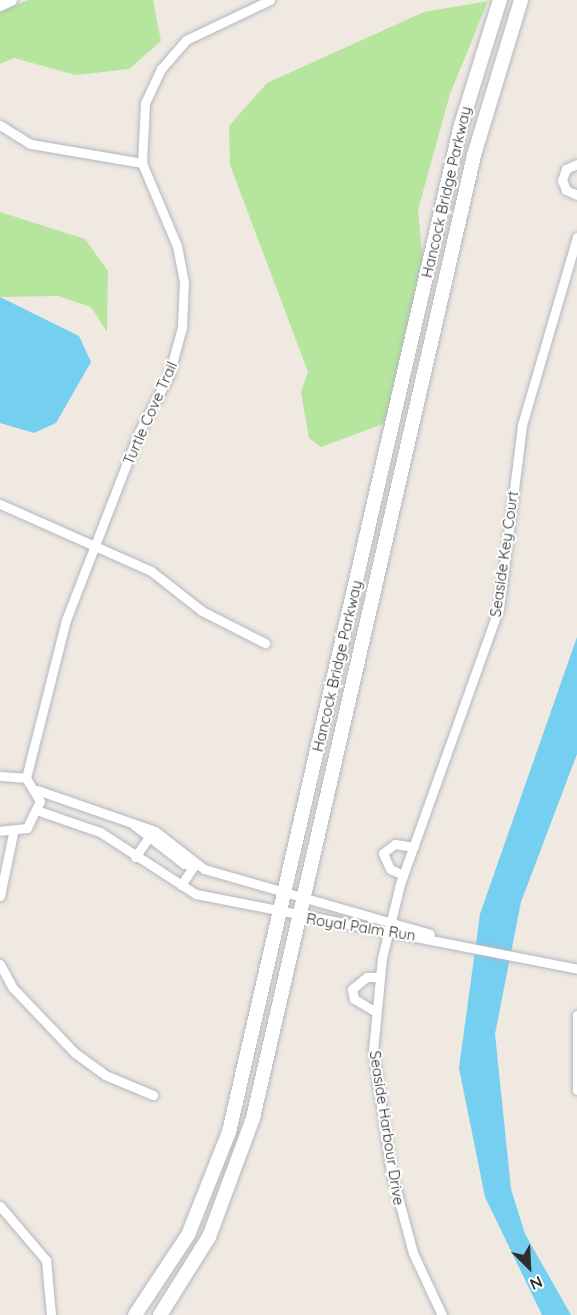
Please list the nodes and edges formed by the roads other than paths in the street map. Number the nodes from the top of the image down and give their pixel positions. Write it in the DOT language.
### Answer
graph roads {
  1 [pos="11,0"];
  2 [pos="270,0"];
  3 [pos="500,0"];
  4 [pos="521,0"];
  5 [pos="0,5"];
  6 [pos="0,125"];
  7 [pos="142,163"];
  8 [pos="577,164"];
  9 [pos="577,195"];
  10 [pos="577,237"];
  11 [pos="0,504"];
  12 [pos="95,549"];
  13 [pos="265,643"];
  14 [pos="0,776"];
  15 [pos="26,778"];
  16 [pos="37,790"];
  17 [pos="39,811"];
  18 [pos="130,822"];
  19 [pos="0,831"];
  20 [pos="155,831"];
  21 [pos="13,833"];
  22 [pos="147,838"];
  23 [pos="414,847"];
  24 [pos="135,856"];
  25 [pos="195,864"];
  26 [pos="404,875"];
  27 [pos="180,885"];
  28 [pos="285,889"];
  29 [pos="305,894"];
  30 [pos="0,896"];
  31 [pos="280,913"];
  32 [pos="299,917"];
  33 [pos="392,919"];
  34 [pos="388,933"];
  35 [pos="443,939"];
  36 [pos="0,964"];
  37 [pos="577,969"];
  38 [pos="380,977"];
  39 [pos="376,1012"];
  40 [pos="577,1014"];
  41 [pos="577,1090"];
  42 [pos="153,1095"];
  43 [pos="0,1206"];
  44 [pos="51,1315"];
  45 [pos="135,1315"];
  46 [pos="160,1315"];
  47 [pos="442,1315"];
  1 -- 5 [label="street"];
  2 -- 7 [label="street, Turtle Cove Trail"];
  3 -- 28 [label="main road, Hancock Bridge Parkway"];
  4 -- 29 [label="main road, Hancock Bridge Parkway"];
  6 -- 7 [label="street"];
  7 -- 12 [label="street, Turtle Cove Trail"];
  8 -- 9 [label="street"];
  10 -- 23 [label="street, Seaside Key Court"];
  11 -- 12 [label="street"];
  12 -- 13 [label="street"];
  12 -- 15 [label="street, Turtle Cove Trail"];
  14 -- 15 [label="street"];
  15 -- 16 [label="street"];
  16 -- 17 [label="street"];
  16 -- 18 [label="street"];
  17 -- 21 [label="street"];
  17 -- 24 [label="street, Royal Palm Run"];
  18 -- 20 [label="street"];
  18 -- 22 [label="street, Royal Palm Run"];
  19 -- 21 [label="street"];
  20 -- 22 [label="street"];
  20 -- 25 [label="street"];
  21 -- 30 [label="street"];
  22 -- 24 [label="street"];
  22 -- 25 [label="street, Royal Palm Run"];
  23 -- 26 [label="street, Seaside Key Court"];
  23 -- 26 [label="street"];
  24 -- 27 [label="street, Royal Palm Run"];
  25 -- 27 [label="street"];
  25 -- 28 [label="street, Royal Palm Run"];
  26 -- 33 [label="street, Seaside Key Court"];
  27 -- 31 [label="street, Royal Palm Run"];
  28 -- 29 [label="street, Royal Palm Run"];
  28 -- 31 [label="main road, Hancock Bridge Parkway"];
  29 -- 32 [label="main road, Hancock Bridge Parkway"];
  29 -- 33 [label="street, Royal Palm Run"];
  31 -- 32 [label="street, Royal Palm Run"];
  31 -- 45 [label="main road, Hancock Bridge Parkway"];
  32 -- 34 [label="street, Royal Palm Run"];
  32 -- 46 [label="main road, Hancock Bridge Parkway"];
  33 -- 34 [label="street, Seaside Key Court"];
  33 -- 35 [label="street, Royal Palm Run"];
  34 -- 35 [label="street, Royal Palm Run"];
  34 -- 38 [label="street, Seaside Harbour Drive"];
  35 -- 37 [label="street, Royal Palm Run"];
  36 -- 42 [label="street"];
  38 -- 39 [label="street, Seaside Harbour Drive"];
  38 -- 39 [label="street"];
  39 -- 47 [label="street, Seaside Harbour Drive"];
  40 -- 41 [label="street"];
  43 -- 44 [label="street"];
}
